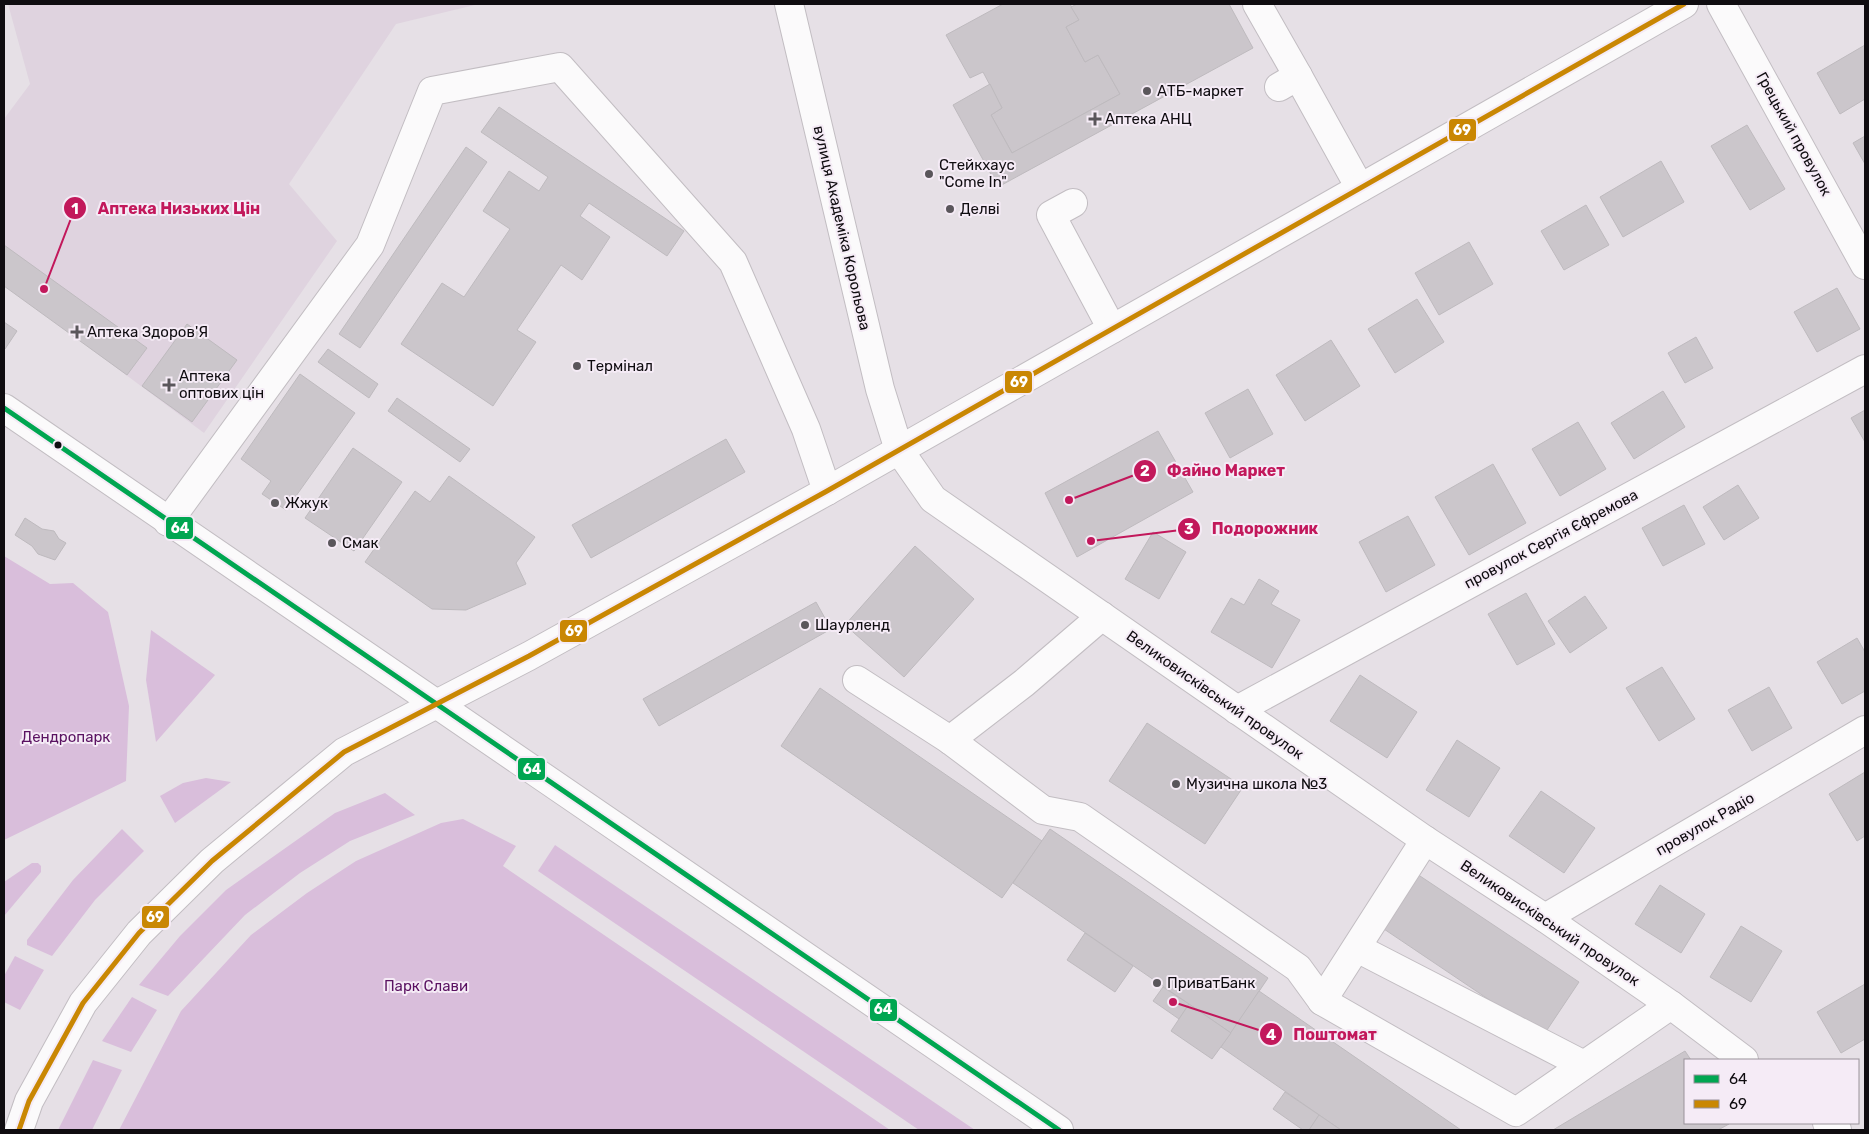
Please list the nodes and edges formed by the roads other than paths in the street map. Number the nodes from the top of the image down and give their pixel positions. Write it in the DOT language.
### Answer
graph roads {
  1 [pos="789,4"];
  2 [pos="1257,4"];
  3 [pos="1684,4"];
  4 [pos="1721,4"];
  5 [pos="1360,188"];
  6 [pos="1073,203"];
  7 [pos="1865,265"];
  8 [pos="1112,329"];
  9 [pos="1865,369"];
  10 [pos="4,408"];
  11 [pos="899,450"];
  12 [pos="826,492"];
  13 [pos="168,522"];
  14 [pos="1102,616"];
  15 [pos="857,680"];
  16 [pos="436,702"];
  17 [pos="1238,710"];
  18 [pos="1865,730"];
  19 [pos="950,740"];
  20 [pos="1425,840"];
  21 [pos="1545,918"];
  22 [pos="1356,948"];
  23 [pos="1322,1001"];
  24 [pos="1670,1005"];
  25 [pos="1743,1059"];
  26 [pos="1582,1064"];
  27 [pos="19,1130"];
  28 [pos="1060,1130"];
  1 -- 11 [label="main road, вулиця Академіка Корольова"];
  2 -- 5 [label="main road"];
  3 -- 5 [label="main road"];
  4 -- 7 [label="main road, Грецький провулок"];
  5 -- 8 [label="main road"];
  6 -- 8 [label="main road"];
  8 -- 11 [label="main road"];
  9 -- 17 [label="main road, провулок Сергія Єфремова"];
  10 -- 13 [label="main road"];
  11 -- 12 [label="main road"];
  11 -- 14 [label="main road, Великовисківський провулок"];
  12 -- 13 [label="main road"];
  12 -- 16 [label="main road"];
  13 -- 16 [label="main road"];
  14 -- 17 [label="main road, Великовисківський провулок"];
  14 -- 19 [label="main road"];
  15 -- 19 [label="main road"];
  16 -- 27 [label="main road"];
  16 -- 28 [label="main road"];
  17 -- 20 [label="main road, Великовисківський провулок"];
  18 -- 21 [label="main road, провулок Радіо"];
  19 -- 23 [label="main road"];
  20 -- 21 [label="main road, Великовисківський провулок"];
  20 -- 22 [label="main road"];
  21 -- 24 [label="main road, Великовисківський провулок"];
  22 -- 23 [label="main road"];
  22 -- 26 [label="main road"];
  23 -- 26 [label="main road"];
  24 -- 25 [label="main road, Великовисківський провулок"];
  24 -- 26 [label="main road"];
}
